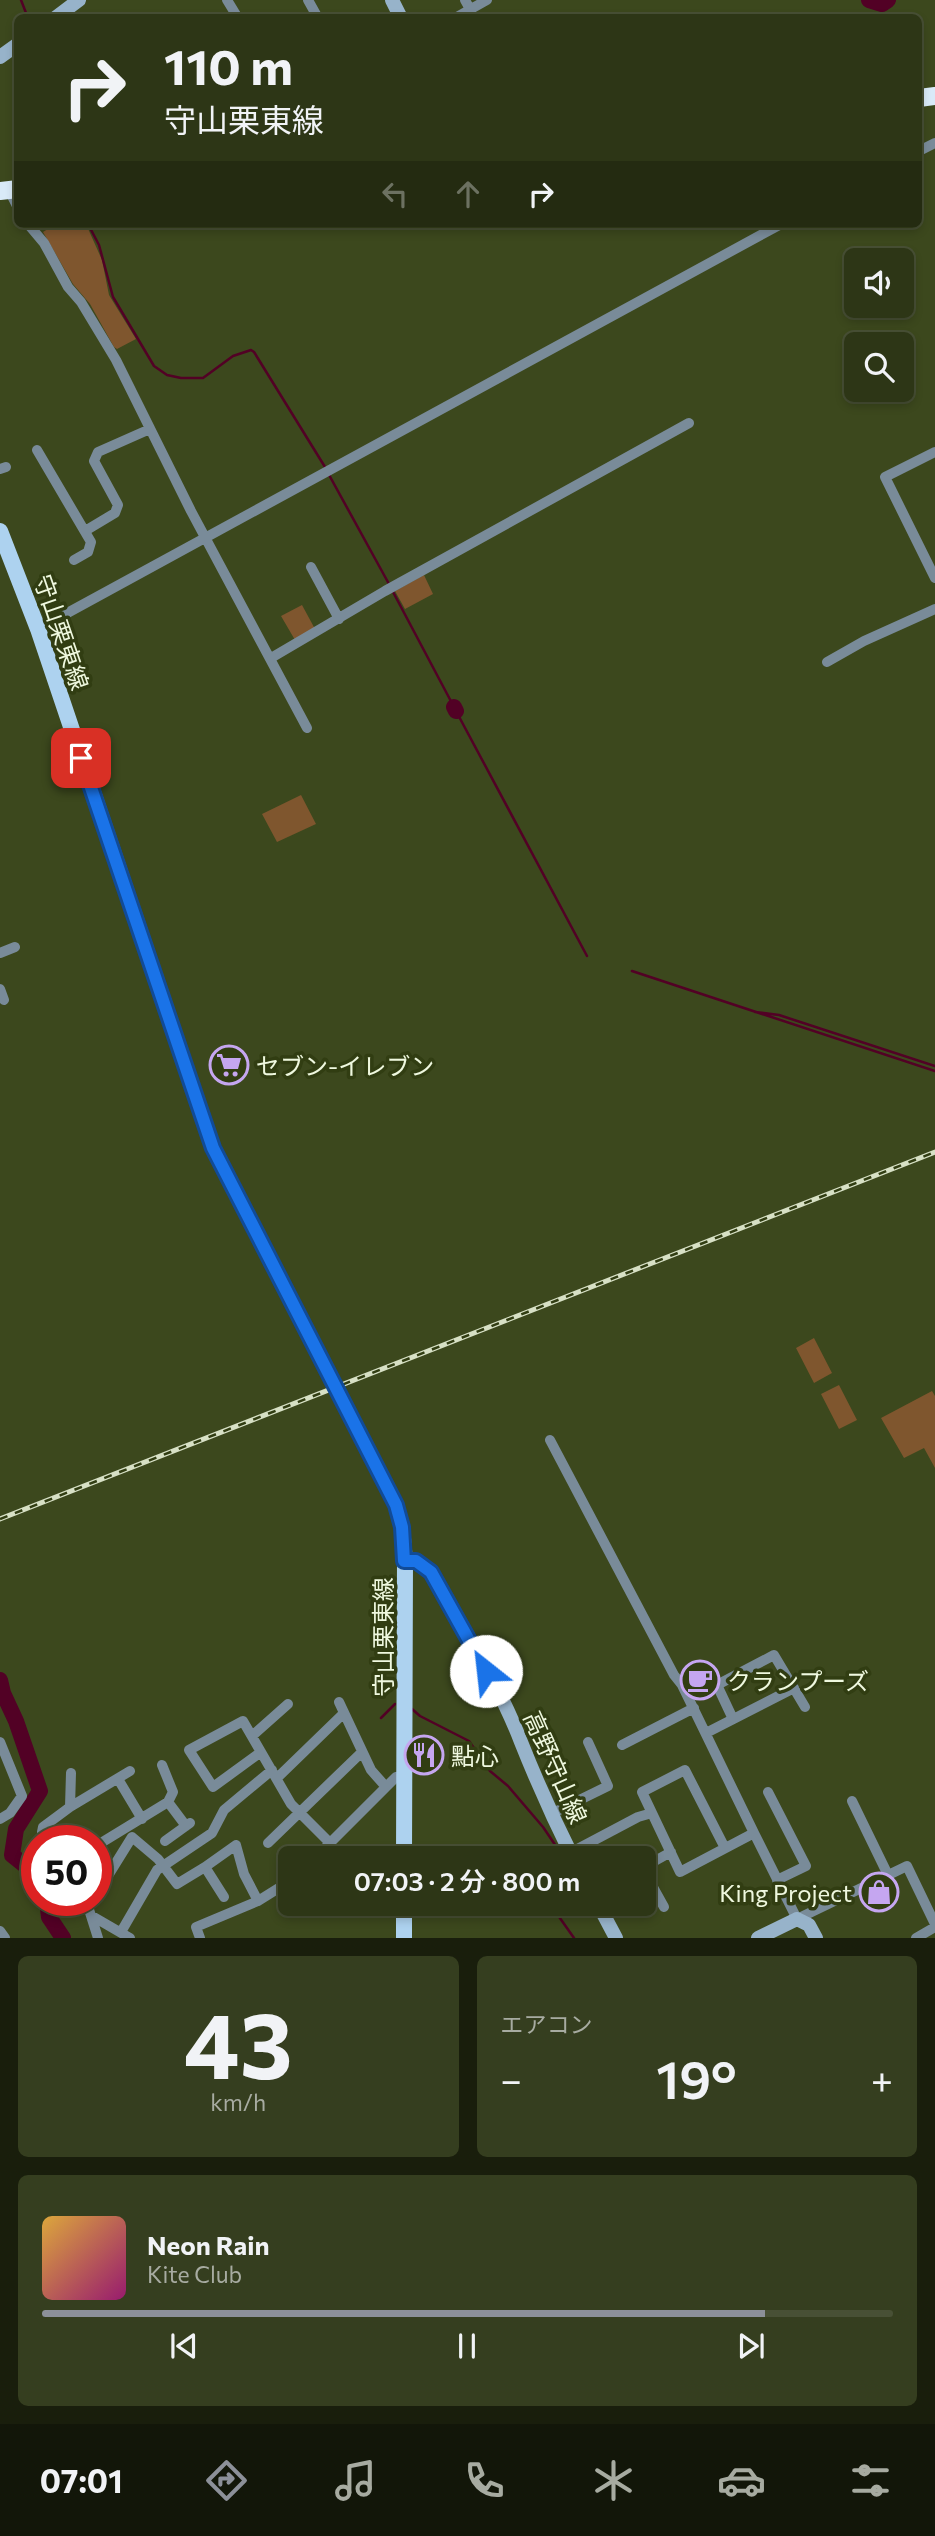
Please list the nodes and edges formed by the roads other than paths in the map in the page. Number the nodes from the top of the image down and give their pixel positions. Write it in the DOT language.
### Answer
graph roads {
  1 [pos="79,0"];
  2 [pos="487,0"];
  3 [pos="468,5"];
  4 [pos="60,14"];
  5 [pos="31,228"];
  6 [pos="774,228"];
  7 [pos="688,423"];
  8 [pos="150,429"];
  9 [pos="37,450"];
  10 [pos="935,452"];
  11 [pos="0,531"];
  12 [pos="85,531"];
  13 [pos="206,537"];
  14 [pos="74,560"];
  15 [pos="311,568"];
  16 [pos="935,578"];
  17 [pos="935,609"];
  18 [pos="339,619"];
  19 [pos="38,629"];
  20 [pos="271,658"];
  21 [pos="827,662"];
  22 [pos="307,728"];
  23 [pos="16,947"];
  24 [pos="0,953"];
  25 [pos="0,989"];
  26 [pos="4,1000"];
  27 [pos="550,1440"];
  28 [pos="404,1561"];
  29 [pos="794,1688"];
  30 [pos="288,1704"];
  31 [pos="805,1707"];
  32 [pos="694,1708"];
  33 [pos="733,1719"];
  34 [pos="706,1733"];
  35 [pos="252,1736"];
  36 [pos="0,1742"];
  37 [pos="587,1742"];
  38 [pos="622,1745"];
  39 [pos="261,1752"];
  40 [pos="362,1752"];
  41 [pos="162,1765"];
  42 [pos="130,1771"];
  43 [pos="71,1773"];
  44 [pos="274,1774"];
  45 [pos="405,1776"];
  46 [pos="118,1779"];
  47 [pos="386,1787"];
  48 [pos="768,1792"];
  49 [pos="852,1801"];
  50 [pos="168,1802"];
  51 [pos="70,1807"];
  52 [pos="300,1812"];
  53 [pos="652,1813"];
  54 [pos="551,1814"];
  55 [pos="0,1819"];
  56 [pos="142,1819"];
  57 [pos="46,1825"];
  58 [pos="754,1833"];
  59 [pos="112,1837"];
  60 [pos="165,1841"];
  61 [pos="268,1843"];
  62 [pos="330,1843"];
  63 [pos="327,1846"];
  64 [pos="404,1846"];
  65 [pos="567,1846"];
  66 [pos="589,1846"];
  67 [pos="725,1848"];
  68 [pos="671,1852"];
  69 [pos="656,1861"];
  70 [pos="163,1866"];
  71 [pos="205,1867"];
  72 [pos="112,1869"];
  73 [pos="888,1875"];
  74 [pos="777,1880"];
  75 [pos="278,1888"];
  76 [pos="656,1892"];
  77 [pos="223,1897"];
  78 [pos="258,1901"];
  79 [pos="664,1908"];
  80 [pos="92,1916"];
  81 [pos="103,1916"];
  82 [pos="404,1916"];
  83 [pos="605,1916"];
  84 [pos="797,1919"];
  85 [pos="935,1926"];
  86 [pos="0,1931"];
  87 [pos="126,1935"];
  88 [pos="5,1937"];
  89 [pos="98,1937"];
  90 [pos="200,1937"];
  91 [pos="404,1937"];
  92 [pos="616,1937"];
  93 [pos="758,1937"];
  94 [pos="804,1937"];
  95 [pos="816,1937"];
  96 [pos="916,1937"];
  1 -- 4 [label="main road"];
  2 -- 3 [label="street"];
  5 -- 8 [label="street"];
  6 -- 13 [label="street"];
  7 -- 18 [label="street"];
  8 -- 12 [label="street"];
  8 -- 13 [label="street"];
  9 -- 12 [label="street"];
  10 -- 16 [label="street"];
  11 -- 19 [label="main road, 守山栗東線"];
  12 -- 14 [label="street"];
  13 -- 19 [label="street"];
  13 -- 20 [label="street"];
  15 -- 18 [label="street"];
  17 -- 21 [label="street"];
  18 -- 20 [label="street"];
  19 -- 28 [label="main road, 守山栗東線"];
  20 -- 22 [label="street"];
  23 -- 24 [label="street"];
  25 -- 26 [label="street"];
  27 -- 32 [label="street"];
  28 -- 45 [label="main road, 守山栗東線"];
  28 -- 54 [label="main road, 高野守山線"];
  29 -- 31 [label="street"];
  29 -- 33 [label="street"];
  29 -- 33 [label="street"];
  30 -- 35 [label="street"];
  32 -- 34 [label="street"];
  32 -- 38 [label="street"];
  33 -- 34 [label="street"];
  34 -- 58 [label="street"];
  35 -- 39 [label="street"];
  35 -- 39 [label="street"];
  36 -- 55 [label="street"];
  37 -- 54 [label="street"];
  39 -- 44 [label="street"];
  40 -- 44 [label="street"];
  40 -- 47 [label="street"];
  40 -- 52 [label="street"];
  41 -- 50 [label="street"];
  42 -- 46 [label="street"];
  43 -- 51 [label="street"];
  44 -- 52 [label="street"];
  44 -- 70 [label="street"];
  45 -- 47 [label="street"];
  45 -- 64 [label="main road, 守山栗東線"];
  46 -- 51 [label="street"];
  46 -- 56 [label="street"];
  47 -- 62 [label="street"];
  48 -- 74 [label="street"];
  49 -- 73 [label="street"];
  50 -- 56 [label="street"];
  50 -- 60 [label="street"];
  51 -- 57 [label="street"];
  52 -- 61 [label="street"];
  52 -- 62 [label="street"];
  53 -- 66 [label="street"];
  53 -- 67 [label="street"];
  53 -- 68 [label="street"];
  54 -- 65 [label="main road, 高野守山線"];
  56 -- 59 [label="street"];
  58 -- 67 [label="street"];
  58 -- 74 [label="street"];
  62 -- 63 [label="street"];
  67 -- 68 [label="street"];
  68 -- 69 [label="street"];
  70 -- 71 [label="street"];
  70 -- 72 [label="street"];
  70 -- 87 [label="street"];
  71 -- 77 [label="street"];
  71 -- 78 [label="street"];
  73 -- 84 [label="street"];
  73 -- 85 [label="street"];
  74 -- 84 [label="street"];
  75 -- 78 [label="street"];
  76 -- 79 [label="street"];
  78 -- 90 [label="street"];
  80 -- 89 [label="street"];
  81 -- 87 [label="street"];
  82 -- 91 [label="main road"];
  83 -- 92 [label="main road"];
  84 -- 93 [label="main road"];
  84 -- 94 [label="main road"];
  84 -- 95 [label="main road"];
  85 -- 96 [label="street"];
  86 -- 88 [label="street"];
}
